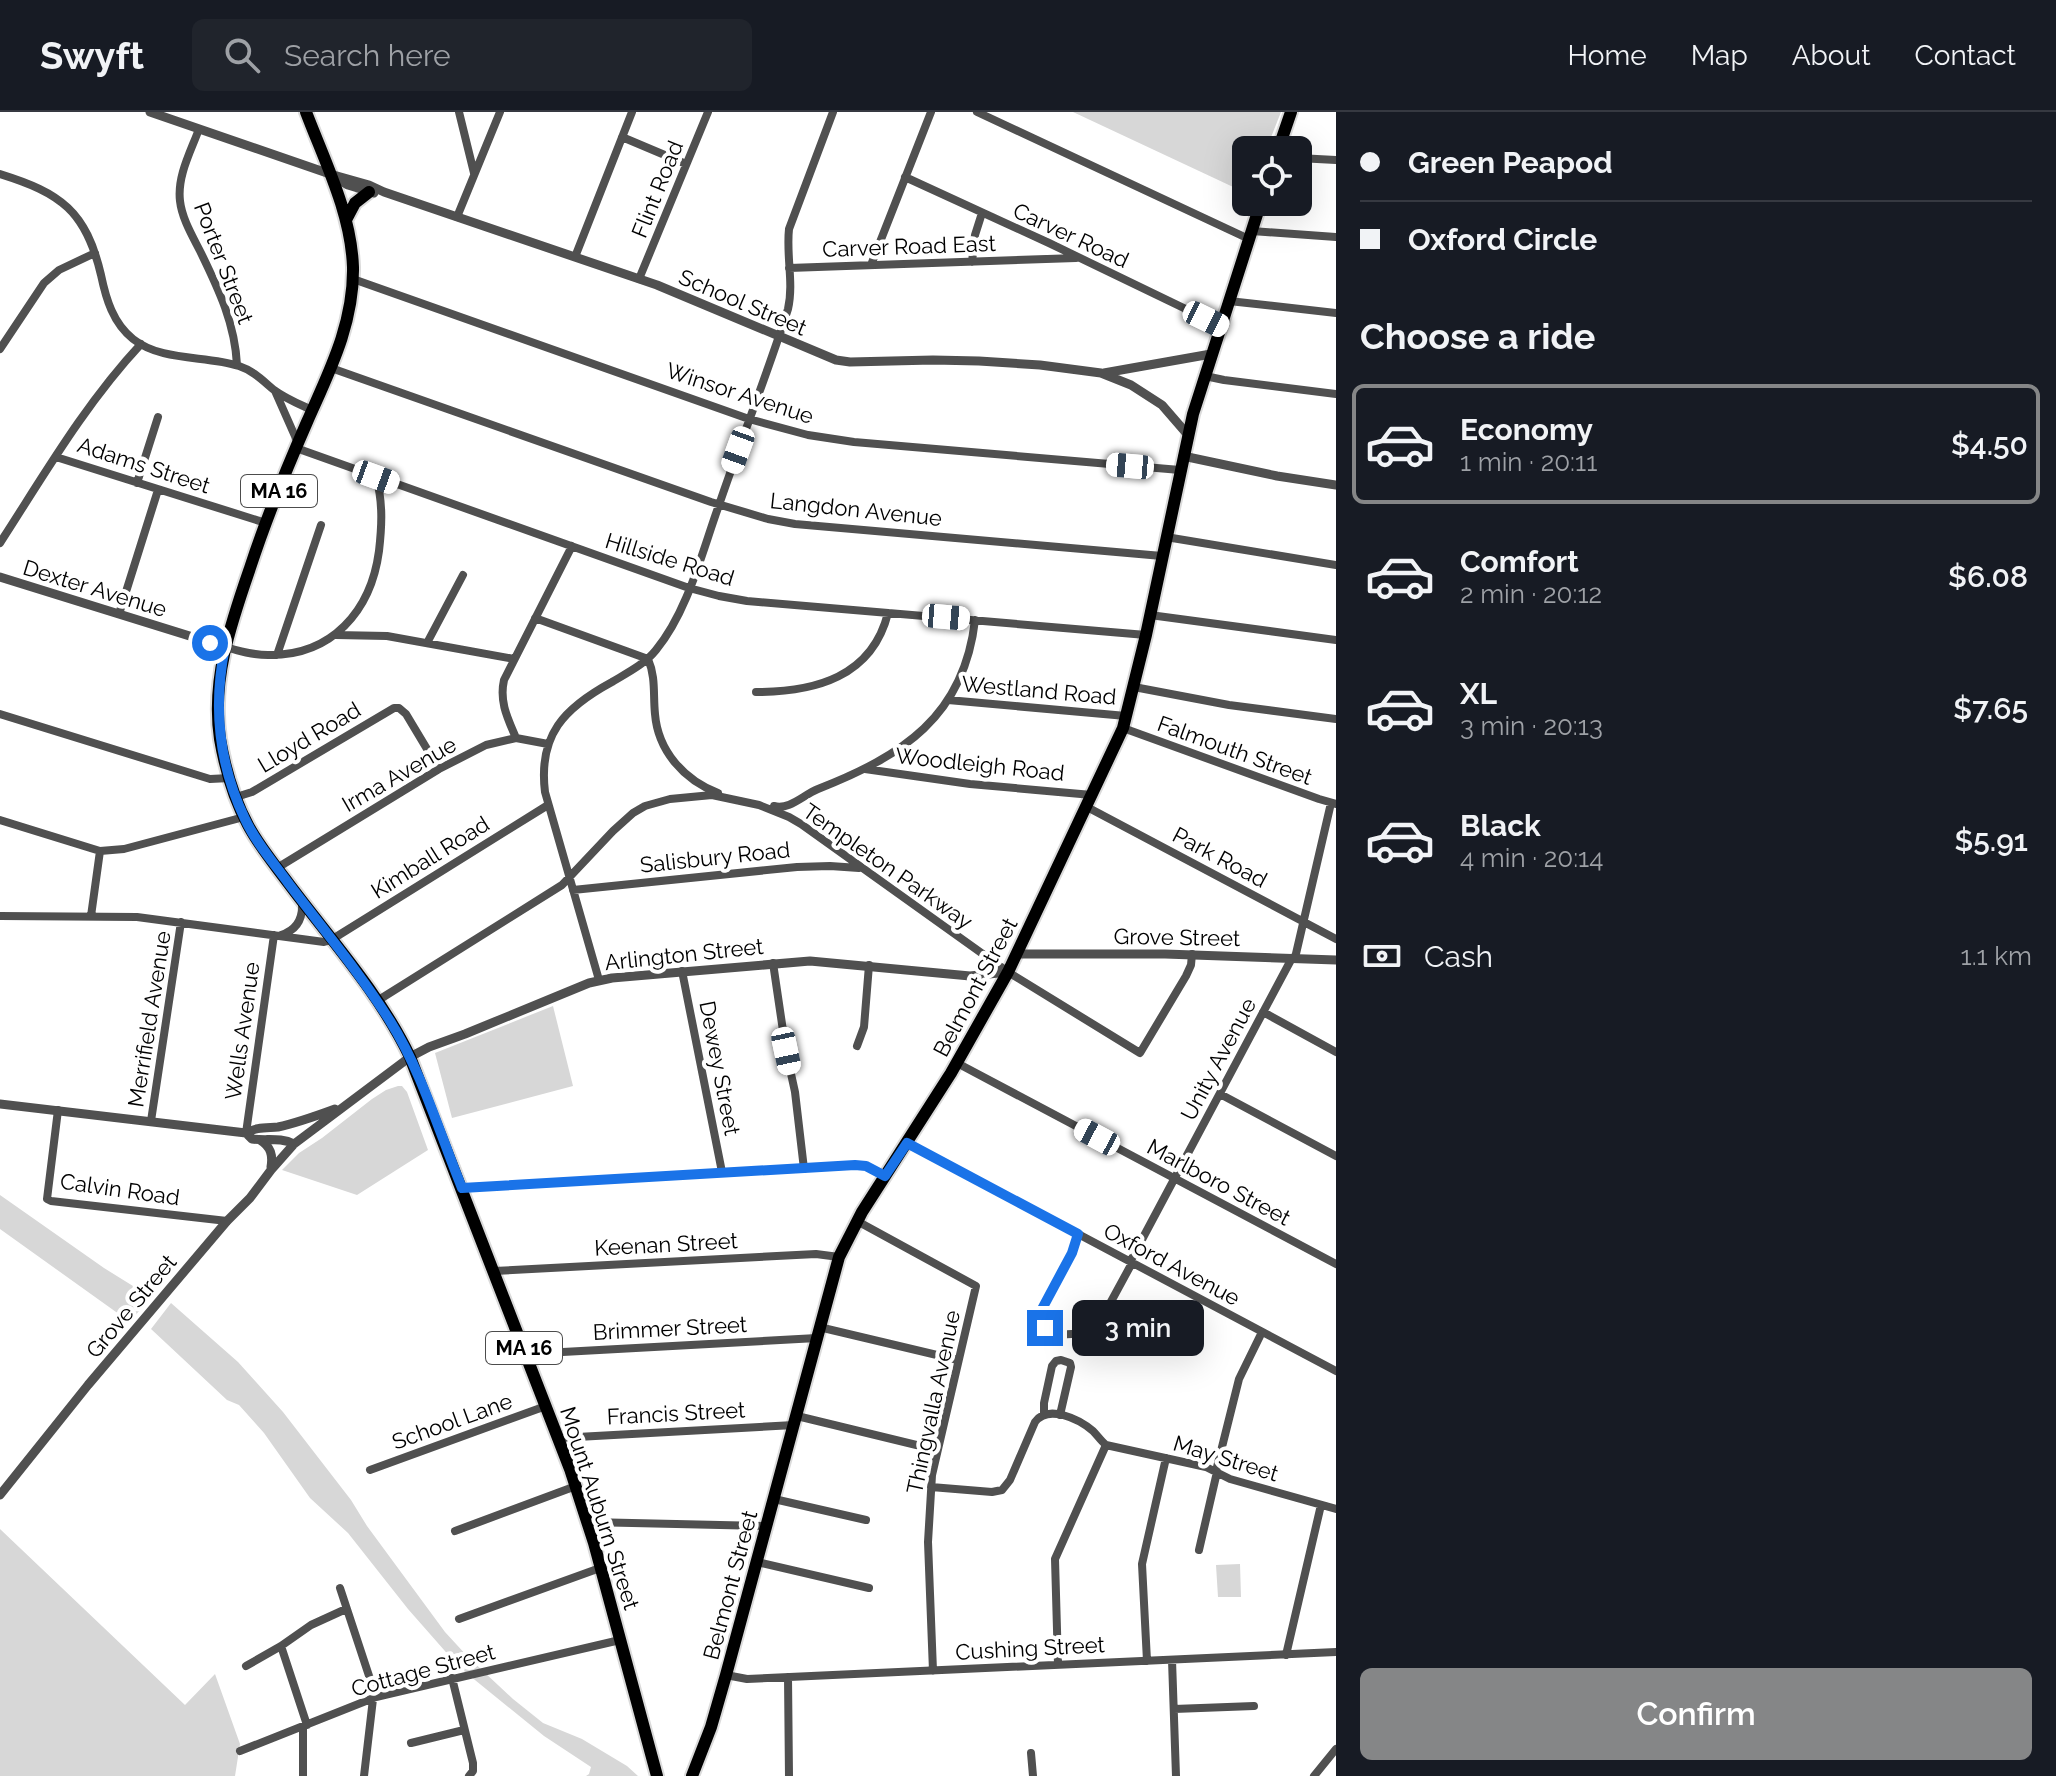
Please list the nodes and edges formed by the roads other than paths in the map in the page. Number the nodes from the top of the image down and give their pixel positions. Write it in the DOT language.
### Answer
graph roads {
  1 [pos="150,112"];
  2 [pos="306,112"];
  3 [pos="459,112"];
  4 [pos="500,112"];
  5 [pos="632,112"];
  6 [pos="708,112"];
  7 [pos="833,112"];
  8 [pos="931,112"];
  9 [pos="977,112"];
  10 [pos="1291,112"];
  11 [pos="199,129"];
  12 [pos="1283,136"];
  13 [pos="622,137"];
  14 [pos="1312,159"];
  15 [pos="1336,160"];
  16 [pos="686,164"];
  17 [pos="0,174"];
  18 [pos="330,174"];
  19 [pos="474,174"];
  20 [pos="905,177"];
  21 [pos="369,192"];
  22 [pos="384,192"];
  23 [pos="982,213"];
  24 [pos="1256,216"];
  25 [pos="457,217"];
  26 [pos="346,220"];
  27 [pos="1250,235"];
  28 [pos="1336,237"];
  29 [pos="95,253"];
  30 [pos="575,257"];
  31 [pos="1078,258"];
  32 [pos="972,262"];
  33 [pos="871,265"];
  34 [pos="789,268"];
  35 [pos="353,279"];
  36 [pos="639,279"];
  37 [pos="1229,301"];
  38 [pos="1336,313"];
  39 [pos="1221,326"];
  40 [pos="779,336"];
  41 [pos="141,344"];
  42 [pos="0,349"];
  43 [pos="1211,354"];
  44 [pos="237,365"];
  45 [pos="331,368"];
  46 [pos="1101,373"];
  47 [pos="1205,376"];
  48 [pos="275,390"];
  49 [pos="1336,394"];
  50 [pos="312,410"];
  51 [pos="158,417"];
  52 [pos="749,419"];
  53 [pos="1188,435"];
  54 [pos="297,445"];
  55 [pos="1183,456"];
  56 [pos="56,457"];
  57 [pos="1180,470"];
  58 [pos="376,477"];
  59 [pos="137,483"];
  60 [pos="1336,485"];
  61 [pos="158,490"];
  62 [pos="719,504"];
  63 [pos="266,523"];
  64 [pos="321,525"];
  65 [pos="1166,537"];
  66 [pos="0,543"];
  67 [pos="572,546"];
  68 [pos="1162,556"];
  69 [pos="1336,565"];
  70 [pos="463,575"];
  71 [pos="0,577"];
  72 [pos="689,588"];
  73 [pos="888,613"];
  74 [pos="119,614"];
  75 [pos="1150,615"];
  76 [pos="535,618"];
  77 [pos="975,620"];
  78 [pos="335,635"];
  79 [pos="1146,635"];
  80 [pos="1336,640"];
  81 [pos="427,643"];
  82 [pos="225,647"];
  83 [pos="277,655"];
  84 [pos="514,659"];
  85 [pos="648,659"];
  86 [pos="1134,687"];
  87 [pos="756,692"];
  88 [pos="948,700"];
  89 [pos="0,714"];
  90 [pos="1336,719"];
  91 [pos="1124,722"];
  92 [pos="516,738"];
  93 [pos="548,744"];
  94 [pos="439,769"];
  95 [pos="864,769"];
  96 [pos="230,778"];
  97 [pos="236,797"];
  98 [pos="739,799"];
  99 [pos="1089,801"];
  100 [pos="1334,803"];
  101 [pos="548,805"];
  102 [pos="244,817"];
  103 [pos="0,820"];
  104 [pos="100,851"];
  105 [pos="277,868"];
  106 [pos="861,868"];
  107 [pos="569,876"];
  108 [pos="573,890"];
  109 [pos="302,902"];
  110 [pos="0,916"];
  111 [pos="91,916"];
  112 [pos="181,922"];
  113 [pos="1305,923"];
  114 [pos="278,935"];
  115 [pos="1336,939"];
  116 [pos="331,940"];
  117 [pos="1016,954"];
  118 [pos="1192,954"];
  119 [pos="1294,958"];
  120 [pos="1336,960"];
  121 [pos="773,963"];
  122 [pos="869,965"];
  123 [pos="682,971"];
  124 [pos="1008,972"];
  125 [pos="599,980"];
  126 [pos="377,1001"];
  127 [pos="1263,1012"];
  128 [pos="857,1046"];
  129 [pos="1336,1052"];
  130 [pos="410,1057"];
  131 [pos="957,1063"];
  132 [pos="1220,1094"];
  133 [pos="0,1104"];
  134 [pos="345,1105"];
  135 [pos="58,1110"];
  136 [pos="151,1121"];
  137 [pos="277,1127"];
  138 [pos="246,1133"];
  139 [pos="260,1140"];
  140 [pos="907,1143"];
  141 [pos="294,1144"];
  142 [pos="1336,1156"];
  143 [pos="804,1169"];
  144 [pos="271,1170"];
  145 [pos="722,1172"];
  146 [pos="885,1176"];
  147 [pos="1175,1179"];
  148 [pos="462,1188"];
  149 [pos="227,1221"];
  150 [pos="857,1221"];
  151 [pos="1078,1234"];
  152 [pos="839,1257"];
  153 [pos="1131,1263"];
  154 [pos="1336,1264"];
  155 [pos="494,1271"];
  156 [pos="818,1332"];
  157 [pos="1262,1332"];
  158 [pos="526,1354"];
  159 [pos="958,1360"];
  160 [pos="1336,1371"];
  161 [pos="546,1406"];
  162 [pos="1044,1414"];
  163 [pos="1060,1415"];
  164 [pos="795,1420"];
  165 [pos="559,1438"];
  166 [pos="1106,1445"];
  167 [pos="937,1450"];
  168 [pos="1166,1458"];
  169 [pos="370,1470"];
  170 [pos="1216,1472"];
  171 [pos="576,1486"];
  172 [pos="931,1487"];
  173 [pos="0,1495"];
  174 [pos="774,1499"];
  175 [pos="1321,1505"];
  176 [pos="1336,1509"];
  177 [pos="866,1520"];
  178 [pos="588,1522"];
  179 [pos="767,1526"];
  180 [pos="455,1531"];
  181 [pos="1199,1550"];
  182 [pos="757,1562"];
  183 [pos="600,1568"];
  184 [pos="340,1588"];
  185 [pos="869,1588"];
  186 [pos="346,1609"];
  187 [pos="459,1619"];
  188 [pos="620,1640"];
  189 [pos="281,1646"];
  190 [pos="1336,1652"];
  191 [pos="1286,1655"];
  192 [pos="1172,1660"];
  193 [pos="1147,1661"];
  194 [pos="1058,1665"];
  195 [pos="246,1666"];
  196 [pos="933,1671"];
  197 [pos="726,1675"];
  198 [pos="788,1677"];
  199 [pos="452,1678"];
  200 [pos="375,1698"];
  201 [pos="1254,1706"];
  202 [pos="1174,1709"];
  203 [pos="305,1726"];
  204 [pos="464,1730"];
  205 [pos="411,1743"];
  206 [pos="1336,1749"];
  207 [pos="240,1751"];
  208 [pos="1031,1753"];
  209 [pos="303,1776"];
  210 [pos="364,1776"];
  211 [pos="469,1776"];
  212 [pos="657,1776"];
  213 [pos="692,1776"];
  214 [pos="789,1776"];
  215 [pos="1033,1776"];
  216 [pos="1176,1776"];
  217 [pos="1314,1776"];
  1 -- 11 [label="street, School Street"];
  2 -- 18 [label="main road, Mount Auburn Street / MA 16"];
  3 -- 19 [label="street"];
  4 -- 19 [label="street"];
  5 -- 13 [label="street"];
  6 -- 16 [label="street, Flint Road"];
  7 -- 34 [label="street"];
  8 -- 20 [label="street"];
  9 -- 27 [label="street"];
  10 -- 12 [label="main road"];
  11 -- 18 [label="street, School Street"];
  11 -- 44 [label="street, Porter Street"];
  13 -- 16 [label="street"];
  13 -- 30 [label="street"];
  14 -- 15 [label="street"];
  16 -- 36 [label="street, Flint Road"];
  17 -- 29 [label="street"];
  18 -- 21 [label="street, School Street"];
  18 -- 22 [label="street, School Street"];
  18 -- 26 [label="main road, Mount Auburn Street / MA 16"];
  19 -- 25 [label="street"];
  20 -- 23 [label="street, Carver Road"];
  20 -- 33 [label="street"];
  21 -- 22 [label="street, School Street"];
  21 -- 26 [label="main road"];
  22 -- 25 [label="street, School Street"];
  23 -- 31 [label="street, Carver Road"];
  23 -- 32 [label="street"];
  24 -- 27 [label="main road, Belmont Street"];
  25 -- 30 [label="street, School Street"];
  26 -- 35 [label="main road, Mount Auburn Street / MA 16"];
  27 -- 28 [label="street"];
  27 -- 37 [label="main road, Belmont Street"];
  29 -- 41 [label="street"];
  29 -- 42 [label="street"];
  30 -- 36 [label="street, School Street"];
  31 -- 32 [label="street, Carver Road East"];
  31 -- 39 [label="street, Carver Road"];
  32 -- 33 [label="street, Carver Road East"];
  33 -- 34 [label="street, Carver Road East"];
  34 -- 40 [label="street"];
  35 -- 45 [label="main road, Mount Auburn Street / MA 16"];
  35 -- 52 [label="street, Winsor Avenue"];
  36 -- 40 [label="street, School Street"];
  37 -- 38 [label="street"];
  37 -- 39 [label="main road, Belmont Street"];
  39 -- 43 [label="main road, Belmont Street"];
  40 -- 46 [label="street, School Street"];
  40 -- 52 [label="street"];
  41 -- 44 [label="street"];
  41 -- 56 [label="street"];
  43 -- 46 [label="street, School Street"];
  43 -- 47 [label="main road, Belmont Street"];
  44 -- 48 [label="street"];
  45 -- 50 [label="main road, Mount Auburn Street / MA 16"];
  45 -- 62 [label="street, Langdon Avenue"];
  46 -- 53 [label="street, School Street"];
  47 -- 49 [label="street"];
  47 -- 53 [label="main road, Belmont Street"];
  48 -- 50 [label="street"];
  48 -- 54 [label="street"];
  50 -- 54 [label="main road, Mount Auburn Street / MA 16"];
  51 -- 59 [label="street"];
  52 -- 57 [label="street, Winsor Avenue"];
  52 -- 62 [label="street"];
  53 -- 55 [label="main road, Belmont Street"];
  54 -- 58 [label="street, Hillside Road"];
  54 -- 63 [label="main road, Mount Auburn Street / MA 16"];
  55 -- 57 [label="main road, Belmont Street"];
  55 -- 60 [label="street"];
  56 -- 59 [label="street, Adams Street"];
  56 -- 66 [label="street"];
  57 -- 65 [label="main road, Belmont Street"];
  58 -- 67 [label="street, Hillside Road"];
  58 -- 78 [label="street"];
  59 -- 61 [label="street, Adams Street"];
  61 -- 63 [label="street, Adams Street"];
  61 -- 74 [label="street"];
  62 -- 68 [label="street, Langdon Avenue"];
  62 -- 72 [label="street"];
  63 -- 82 [label="main road, Mount Auburn Street / MA 16"];
  64 -- 83 [label="street"];
  65 -- 68 [label="main road, Belmont Street"];
  65 -- 69 [label="street"];
  67 -- 72 [label="street, Hillside Road"];
  67 -- 76 [label="street"];
  68 -- 75 [label="main road, Belmont Street"];
  70 -- 81 [label="street"];
  71 -- 74 [label="street, Dexter Avenue"];
  72 -- 73 [label="street, Hillside Road"];
  72 -- 85 [label="street"];
  73 -- 77 [label="street, Hillside Road"];
  73 -- 87 [label="street"];
  74 -- 82 [label="street, Dexter Avenue"];
  75 -- 79 [label="main road, Belmont Street"];
  75 -- 80 [label="street"];
  76 -- 84 [label="street"];
  76 -- 85 [label="street"];
  77 -- 79 [label="street, Hillside Road"];
  77 -- 88 [label="street"];
  78 -- 81 [label="street"];
  78 -- 83 [label="street"];
  79 -- 86 [label="main road, Belmont Street"];
  81 -- 84 [label="street"];
  82 -- 83 [label="street"];
  82 -- 96 [label="main road, Mount Auburn Street / MA 16"];
  84 -- 92 [label="street"];
  85 -- 93 [label="street"];
  85 -- 98 [label="street"];
  86 -- 90 [label="street"];
  86 -- 91 [label="main road, Belmont Street"];
  88 -- 91 [label="street, Westland Road"];
  88 -- 95 [label="street"];
  89 -- 96 [label="street"];
  91 -- 99 [label="main road, Belmont Street"];
  91 -- 100 [label="street, Falmouth Street"];
  92 -- 93 [label="street, Irma Avenue"];
  92 -- 94 [label="street, Irma Avenue"];
  93 -- 101 [label="street"];
  94 -- 97 [label="street, Lloyd Road"];
  94 -- 105 [label="street, Irma Avenue"];
  95 -- 98 [label="street"];
  95 -- 99 [label="street, Woodleigh Road"];
  96 -- 97 [label="main road, Mount Auburn Street / MA 16"];
  97 -- 102 [label="main road, Mount Auburn Street / MA 16"];
  98 -- 106 [label="street, Templeton Parkway"];
  98 -- 107 [label="street, Templeton Parkway"];
  99 -- 113 [label="street, Park Road"];
  99 -- 117 [label="main road, Belmont Street"];
  100 -- 113 [label="street, Unity Avenue"];
  101 -- 107 [label="street"];
  101 -- 116 [label="street, Kimball Road"];
  102 -- 104 [label="street"];
  102 -- 105 [label="main road, Mount Auburn Street / MA 16"];
  103 -- 104 [label="street"];
  104 -- 111 [label="street"];
  105 -- 109 [label="main road, Mount Auburn Street / MA 16"];
  106 -- 108 [label="street, Salisbury Road"];
  106 -- 124 [label="street, Templeton Parkway"];
  107 -- 108 [label="street"];
  107 -- 126 [label="street, Templeton Parkway"];
  108 -- 125 [label="street"];
  109 -- 114 [label="street"];
  109 -- 116 [label="main road, Mount Auburn Street / MA 16"];
  110 -- 111 [label="street"];
  111 -- 112 [label="street"];
  112 -- 114 [label="street"];
  112 -- 136 [label="street, Merrifield Avenue"];
  113 -- 115 [label="street, Park Road"];
  113 -- 119 [label="street, Unity Avenue"];
  114 -- 116 [label="street"];
  114 -- 138 [label="street, Wells Avenue"];
  116 -- 126 [label="main road, Mount Auburn Street / MA 16"];
  117 -- 118 [label="street, Grove Street"];
  117 -- 124 [label="main road, Belmont Street"];
  118 -- 119 [label="street, Grove Street"];
  118 -- 124 [label="street, Templeton Parkway"];
  119 -- 120 [label="street, Grove Street"];
  119 -- 127 [label="street, Unity Avenue"];
  121 -- 122 [label="street, Arlington Street"];
  121 -- 123 [label="street, Arlington Street"];
  121 -- 143 [label="street"];
  122 -- 124 [label="street, Arlington Street"];
  122 -- 128 [label="street"];
  123 -- 125 [label="street, Arlington Street"];
  123 -- 145 [label="street, Dewey Street"];
  124 -- 131 [label="main road, Belmont Street"];
  125 -- 130 [label="street, Arlington Street"];
  126 -- 130 [label="main road, Mount Auburn Street / MA 16"];
  127 -- 129 [label="street"];
  127 -- 132 [label="street, Unity Avenue"];
  130 -- 134 [label="street, Arlington Street"];
  130 -- 148 [label="main road, Mount Auburn Street / MA 16"];
  131 -- 140 [label="main road, Belmont Street"];
  131 -- 147 [label="street, Marlboro Street"];
  132 -- 142 [label="street"];
  132 -- 147 [label="street, Unity Avenue"];
  133 -- 135 [label="street, Arlington Street"];
  134 -- 137 [label="street, Arlington Street"];
  134 -- 141 [label="street, Arlington Street"];
  135 -- 136 [label="street, Arlington Street"];
  135 -- 149 [label="street, Calvin Road"];
  136 -- 138 [label="street, Arlington Street"];
  137 -- 138 [label="street, Arlington Street"];
  137 -- 141 [label="street"];
  138 -- 139 [label="street, Arlington Street"];
  139 -- 141 [label="street, Arlington Street"];
  139 -- 144 [label="street"];
  140 -- 146 [label="main road, Belmont Street"];
  140 -- 151 [label="street, Oxford Avenue"];
  141 -- 144 [label="street, Grove Street"];
  143 -- 145 [label="street"];
  143 -- 146 [label="street"];
  144 -- 149 [label="street, Grove Street"];
  145 -- 148 [label="street"];
  146 -- 150 [label="main road, Belmont Street"];
  147 -- 153 [label="street, Unity Avenue"];
  147 -- 154 [label="street, Marlboro Street"];
  148 -- 155 [label="main road, Mount Auburn Street / MA 16"];
  149 -- 173 [label="street, Grove Street"];
  150 -- 152 [label="main road, Belmont Street"];
  150 -- 159 [label="street, Thingvalla Avenue"];
  151 -- 153 [label="street, Oxford Avenue"];
  151 -- 153 [label="street, Unity Avenue"];
  152 -- 155 [label="street, Keenan Street"];
  152 -- 156 [label="main road, Belmont Street"];
  153 -- 157 [label="street, Oxford Avenue"];
  155 -- 158 [label="main road, Mount Auburn Street / MA 16"];
  156 -- 158 [label="street, Brimmer Street"];
  156 -- 159 [label="street, Brimmer Street"];
  156 -- 164 [label="main road, Belmont Street"];
  157 -- 160 [label="street, Oxford Avenue"];
  157 -- 170 [label="street"];
  158 -- 161 [label="main road, Mount Auburn Street / MA 16"];
  159 -- 167 [label="street, Thingvalla Avenue"];
  161 -- 165 [label="main road, Mount Auburn Street / MA 16"];
  161 -- 169 [label="street, School Lane"];
  162 -- 163 [label="street"];
  162 -- 163 [label="street"];
  162 -- 172 [label="street"];
  163 -- 166 [label="street"];
  164 -- 165 [label="street, Francis Street"];
  164 -- 167 [label="street, Francis Street"];
  164 -- 174 [label="main road, Belmont Street"];
  165 -- 171 [label="main road, Mount Auburn Street / MA 16"];
  166 -- 168 [label="street, May Street"];
  166 -- 194 [label="street"];
  167 -- 172 [label="street, Thingvalla Avenue"];
  168 -- 170 [label="street, May Street"];
  168 -- 193 [label="street"];
  170 -- 175 [label="street, May Street"];
  170 -- 181 [label="street"];
  171 -- 178 [label="main road, Mount Auburn Street / MA 16"];
  171 -- 180 [label="street"];
  172 -- 196 [label="street, Thingvalla Avenue"];
  174 -- 177 [label="street"];
  174 -- 179 [label="main road, Belmont Street"];
  175 -- 176 [label="street, May Street"];
  175 -- 191 [label="street"];
  178 -- 179 [label="street"];
  178 -- 183 [label="main road, Mount Auburn Street / MA 16"];
  179 -- 182 [label="main road, Belmont Street"];
  182 -- 185 [label="street"];
  182 -- 197 [label="main road, Belmont Street"];
  183 -- 187 [label="street"];
  183 -- 188 [label="main road, Mount Auburn Street / MA 16"];
  184 -- 186 [label="street"];
  186 -- 189 [label="street"];
  186 -- 200 [label="street"];
  188 -- 199 [label="street, Cottage Street"];
  188 -- 212 [label="main road, Mount Auburn Street / MA 16"];
  189 -- 195 [label="street"];
  189 -- 203 [label="street"];
  190 -- 191 [label="street, Cushing Street"];
  191 -- 192 [label="street, Cushing Street"];
  192 -- 193 [label="street, Cushing Street"];
  192 -- 202 [label="street"];
  193 -- 194 [label="street, Cushing Street"];
  194 -- 196 [label="street, Cushing Street"];
  196 -- 198 [label="street, Cushing Street"];
  197 -- 198 [label="street, Cushing Street"];
  197 -- 213 [label="main road, Belmont Street"];
  198 -- 214 [label="street"];
  199 -- 200 [label="street, Cottage Street"];
  199 -- 204 [label="street"];
  200 -- 203 [label="street, Cottage Street"];
  200 -- 210 [label="street"];
  201 -- 202 [label="street"];
  202 -- 216 [label="street"];
  203 -- 207 [label="street, Cottage Street"];
  203 -- 209 [label="street"];
  204 -- 205 [label="street"];
  204 -- 211 [label="street"];
  206 -- 217 [label="street"];
  208 -- 215 [label="street"];
}
